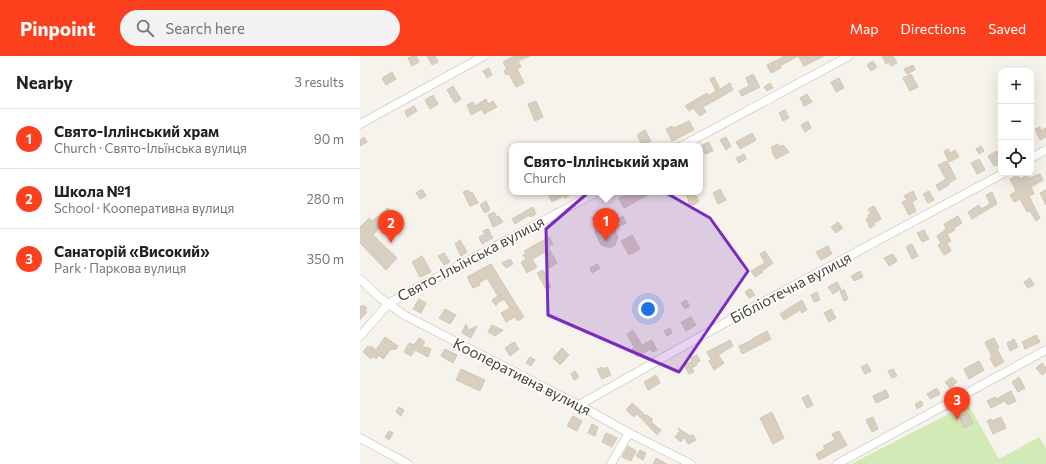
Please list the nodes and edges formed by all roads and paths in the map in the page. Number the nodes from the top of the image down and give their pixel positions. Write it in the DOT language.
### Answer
graph roads {
  1 [pos="484,56"];
  2 [pos="849,56"];
  3 [pos="360,124"];
  4 [pos="688,143"];
  5 [pos="1046,150"];
  6 [pos="1034,156"];
  7 [pos="998,176"];
  8 [pos="591,195"];
  9 [pos="360,279"];
  10 [pos="389,303"];
  11 [pos="360,336"];
  12 [pos="1046,350"];
  13 [pos="580,405"];
  14 [pos="629,434"];
  15 [pos="360,438"];
  16 [pos="408,464"];
  17 [pos="612,464"];
  18 [pos="691,464"];
  19 [pos="837,464"];
  1 -- 3 [label="street"];
  2 -- 4 [label="street"];
  5 -- 6 [label="street"];
  7 -- 13 [label="street, Бібліотечна вулиця"];
  8 -- 10 [label="street, Свято-Ільїнська вулиця"];
  9 -- 10 [label="street, Кооперативна вулиця"];
  10 -- 11 [label="street"];
  10 -- 13 [label="street, Кооперативна вулиця"];
  12 -- 19 [label="street"];
  13 -- 14 [label="street, Кооперативна вулиця"];
  14 -- 17 [label="street"];
  14 -- 18 [label="street, Кооперативна вулиця"];
  15 -- 16 [label="street"];
}
